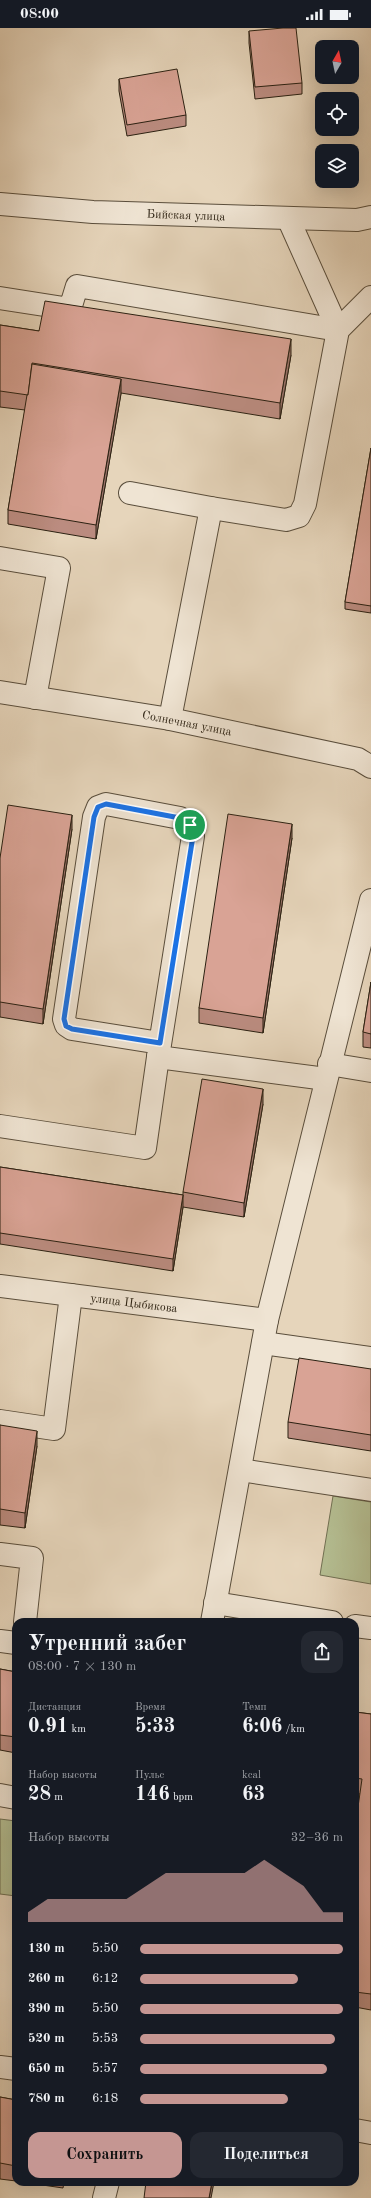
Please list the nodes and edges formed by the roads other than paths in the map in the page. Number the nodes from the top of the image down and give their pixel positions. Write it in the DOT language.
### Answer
graph roads {
  1 [pos="0,204"];
  2 [pos="371,217"];
  3 [pos="288,218"];
  4 [pos="371,297"];
  5 [pos="0,298"];
  6 [pos="338,330"];
  7 [pos="130,493"];
  8 [pos="211,508"];
  9 [pos="0,558"];
  10 [pos="0,692"];
  11 [pos="35,698"];
  12 [pos="170,719"];
  13 [pos="367,759"];
  14 [pos="371,900"];
  15 [pos="159,1050"];
  16 [pos="371,1071"];
  17 [pos="327,1072"];
  18 [pos="0,1126"];
  19 [pos="0,1286"];
  20 [pos="71,1295"];
  21 [pos="267,1320"];
  22 [pos="263,1343"];
  23 [pos="371,1358"];
  24 [pos="0,1421"];
  25 [pos="240,1470"];
  26 [pos="371,1490"];
  27 [pos="0,1554"];
  28 [pos="214,1613"];
  29 [pos="25,1618"];
  30 [pos="280,1618"];
  31 [pos="359,1626"];
  32 [pos="371,1628"];
  33 [pos="0,1641"];
  34 [pos="12,1642"];
  35 [pos="0,1795"];
  36 [pos="12,1797"];
  37 [pos="0,2067"];
  38 [pos="12,2069"];
  39 [pos="359,2131"];
  40 [pos="371,2134"];
  41 [pos="107,2186"];
  42 [pos="104,2198"];
  1 -- 3 [label="street, Бийская улица"];
  2 -- 3 [label="street, Бийская улица"];
  3 -- 6 [label="street"];
  4 -- 6 [label="street"];
  5 -- 6 [label="street"];
  6 -- 8 [label="street"];
  7 -- 8 [label="street"];
  8 -- 12 [label="street"];
  9 -- 11 [label="street"];
  10 -- 11 [label="street, Солнечная улица"];
  11 -- 12 [label="street, Солнечная улица"];
  12 -- 13 [label="street, Солнечная улица"];
  14 -- 17 [label="street"];
  15 -- 15 [label="street"];
  15 -- 17 [label="street"];
  15 -- 18 [label="street"];
  16 -- 17 [label="street"];
  17 -- 21 [label="street"];
  19 -- 20 [label="street, улица Цыбикова"];
  20 -- 21 [label="street, улица Цыбикова"];
  20 -- 24 [label="street"];
  21 -- 22 [label="street"];
  22 -- 23 [label="street"];
  22 -- 25 [label="street"];
  25 -- 26 [label="street"];
  25 -- 28 [label="street"];
  27 -- 29 [label="street"];
  28 -- 30 [label="street"];
  31 -- 32 [label="street"];
  33 -- 34 [label="street"];
  35 -- 36 [label="street"];
  37 -- 38 [label="street"];
  39 -- 40 [label="street"];
  41 -- 42 [label="street"];
}
